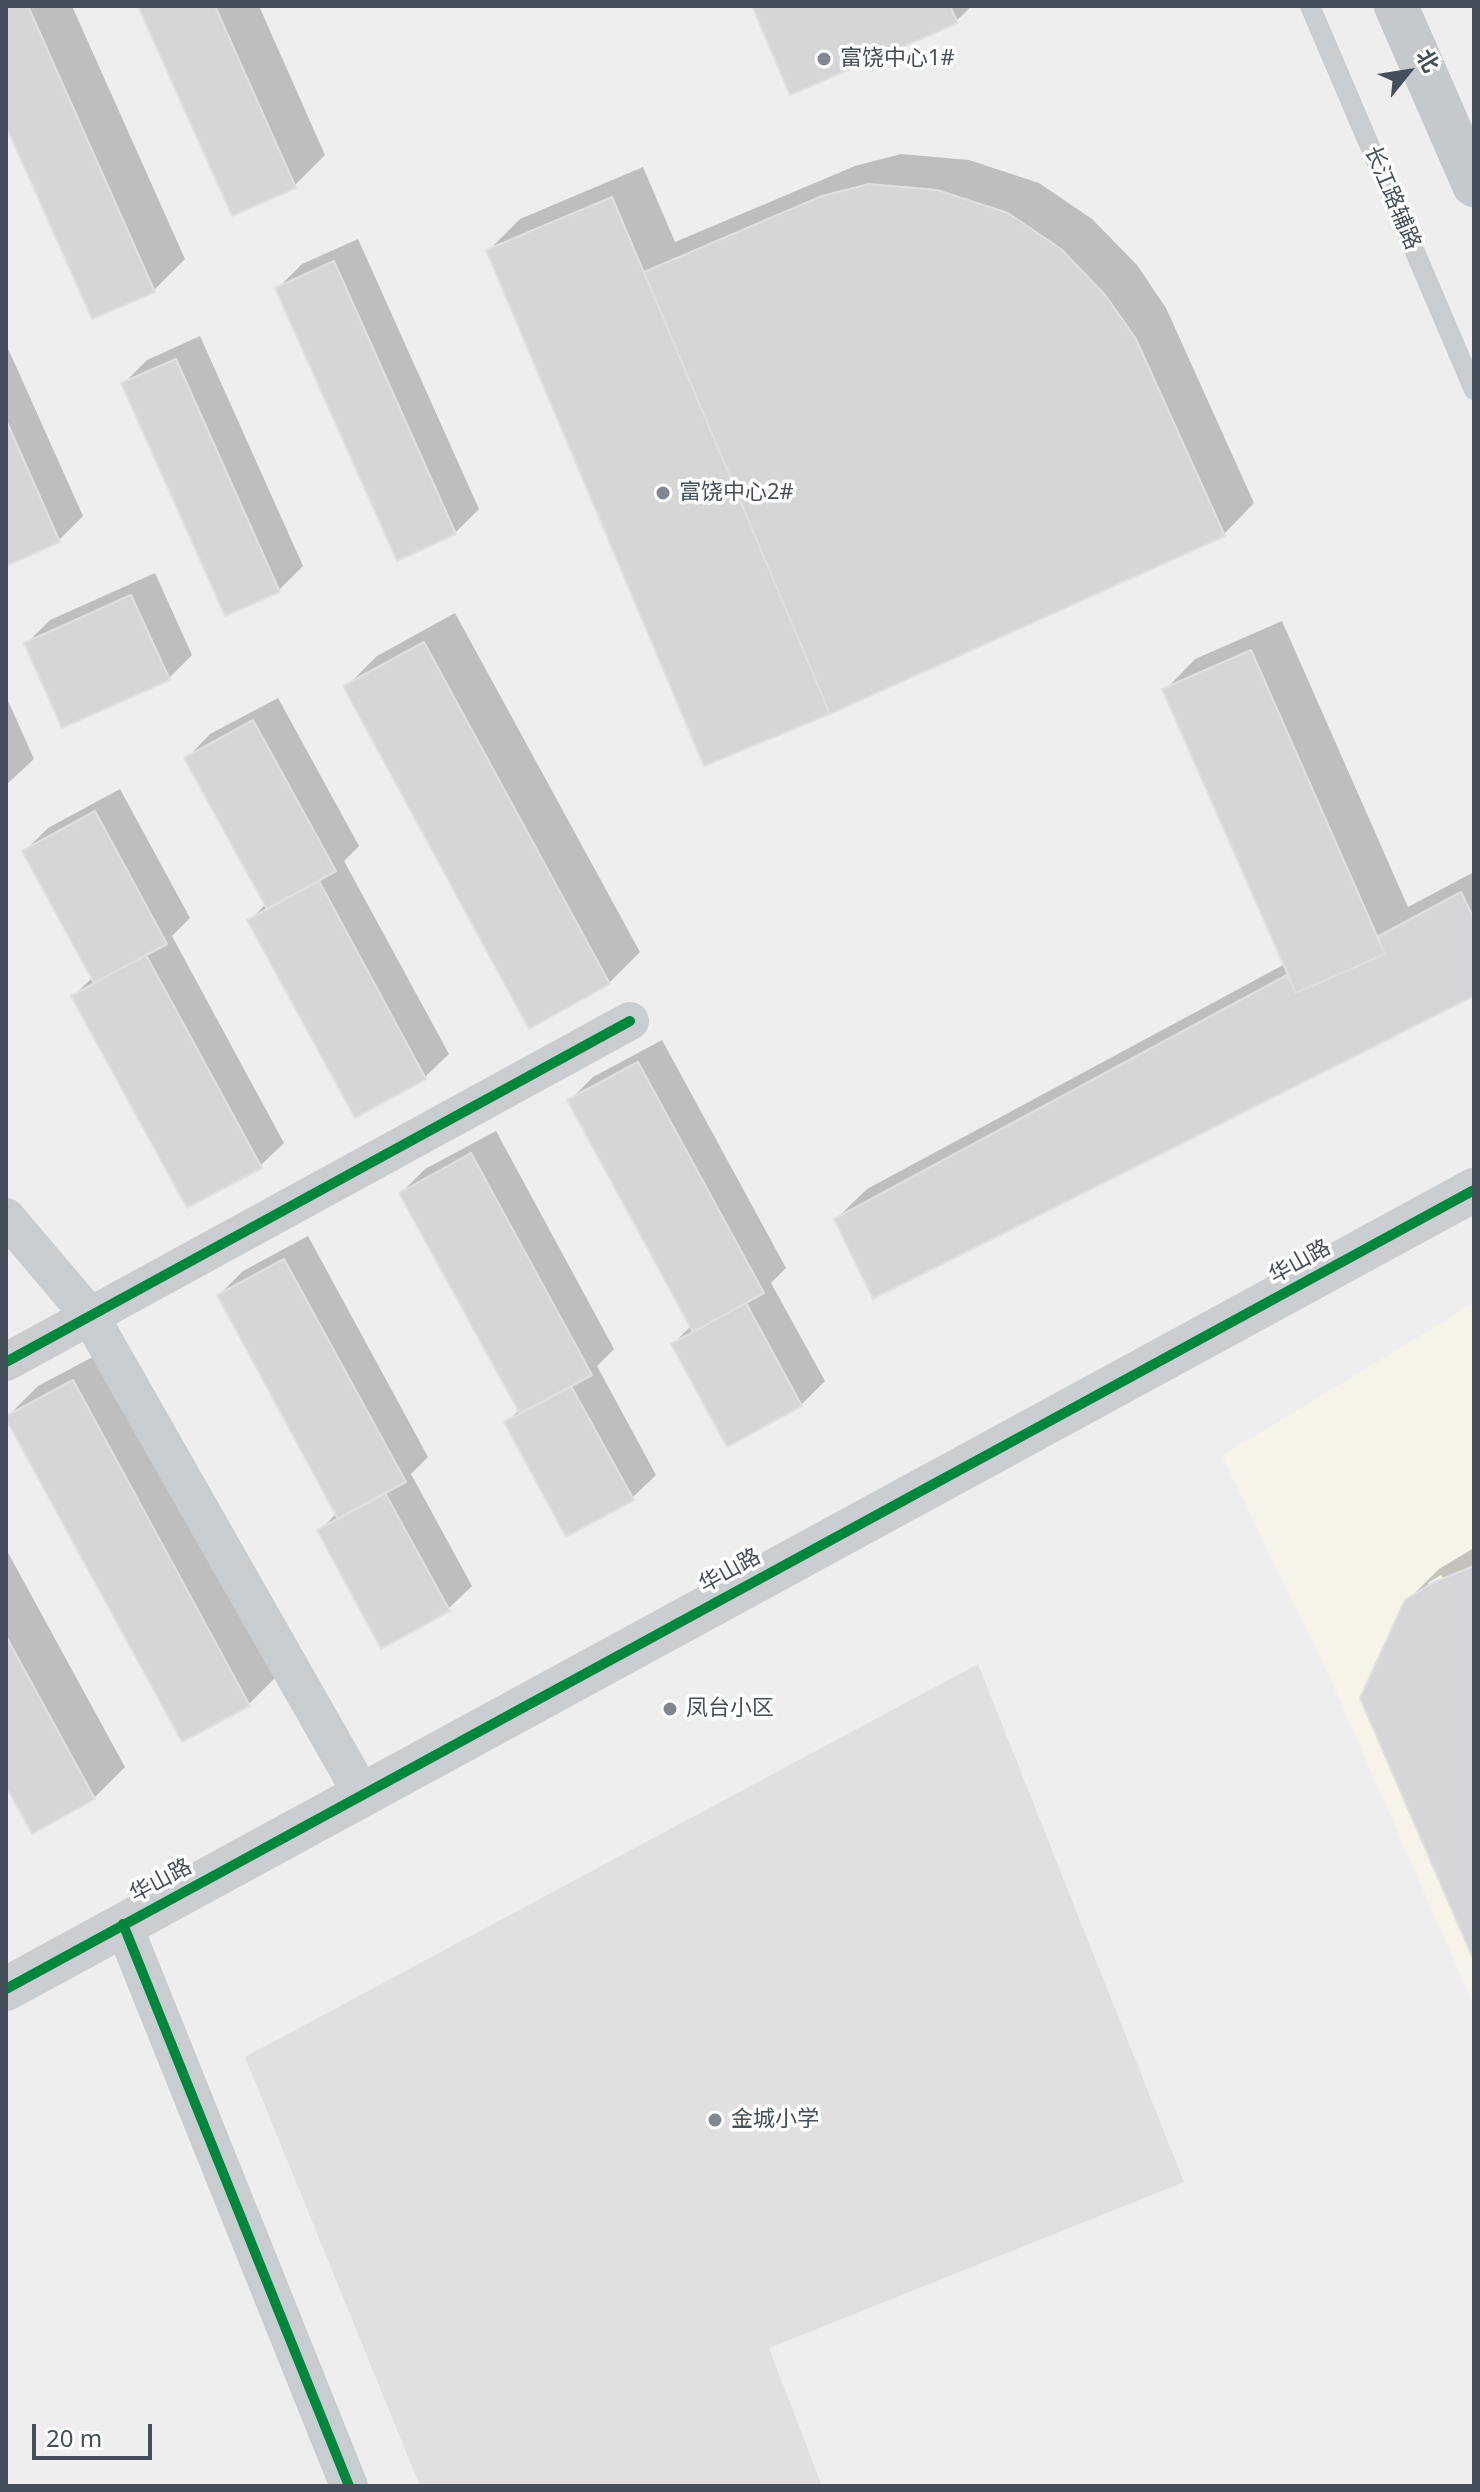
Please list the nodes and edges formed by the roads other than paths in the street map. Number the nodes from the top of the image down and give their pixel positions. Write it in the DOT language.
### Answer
graph roads {
  1 [pos="1310,6"];
  2 [pos="1396,6"];
  3 [pos="1474,185"];
  4 [pos="1474,390"];
  5 [pos="630,1021"];
  6 [pos="1474,1190"];
  7 [pos="6,1217"];
  8 [pos="90,1316"];
  9 [pos="6,1362"];
  10 [pos="362,1794"];
  11 [pos="123,1924"];
  12 [pos="6,1989"];
  13 [pos="349,2486"];
  1 -- 4 [label="lane, 长江路辅路"];
  2 -- 3 [label="main road"];
  5 -- 8 [label="street"];
  6 -- 10 [label="street, 华山路"];
  7 -- 8 [label="street"];
  8 -- 9 [label="street"];
  8 -- 10 [label="street"];
  10 -- 11 [label="street, 华山路"];
  11 -- 12 [label="street, 华山路"];
  11 -- 13 [label="street"];
}
